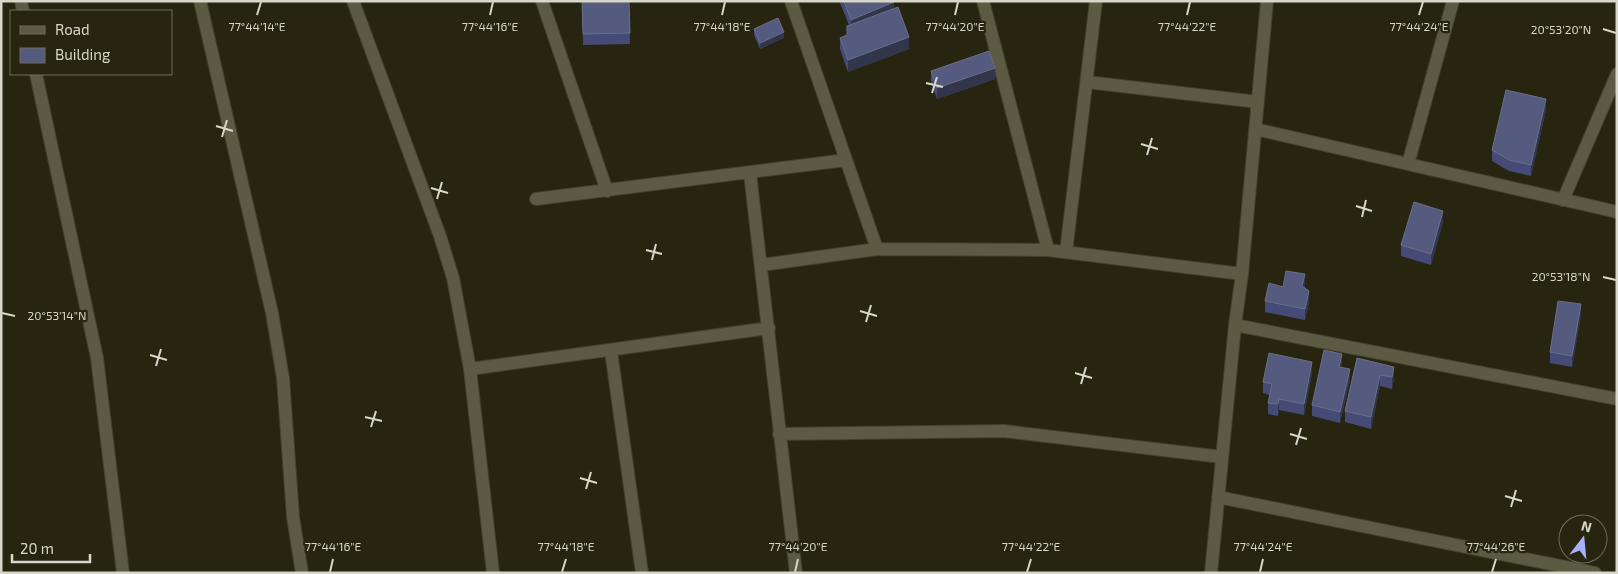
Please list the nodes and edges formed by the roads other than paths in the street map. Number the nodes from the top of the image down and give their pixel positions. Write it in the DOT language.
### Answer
graph roads {
  1 [pos="200,1"];
  2 [pos="353,1"];
  3 [pos="542,1"];
  4 [pos="791,1"];
  5 [pos="983,1"];
  6 [pos="1096,1"];
  7 [pos="1267,1"];
  8 [pos="1453,1"];
  9 [pos="1617,74"];
  10 [pos="36,75"];
  11 [pos="1087,82"];
  12 [pos="1258,102"];
  13 [pos="1255,128"];
  14 [pos="846,160"];
  15 [pos="1408,164"];
  16 [pos="750,173"];
  17 [pos="607,191"];
  18 [pos="536,199"];
  19 [pos="1563,200"];
  20 [pos="1617,212"];
  21 [pos="877,249"];
  22 [pos="1048,250"];
  23 [pos="1066,252"];
  24 [pos="760,265"];
  25 [pos="1242,274"];
  26 [pos="1235,325"];
  27 [pos="769,328"];
  28 [pos="611,351"];
  29 [pos="470,369"];
  30 [pos="1617,398"];
  31 [pos="780,434"];
  32 [pos="1222,457"];
  33 [pos="1218,497"];
  34 [pos="123,573"];
  35 [pos="302,573"];
  36 [pos="493,573"];
  37 [pos="642,573"];
  38 [pos="796,573"];
  39 [pos="1211,573"];
  40 [pos="1595,573"];
  1 -- 35 [label="street"];
  2 -- 29 [label="street"];
  3 -- 17 [label="street"];
  4 -- 14 [label="street"];
  5 -- 22 [label="street"];
  6 -- 11 [label="street"];
  7 -- 12 [label="street"];
  8 -- 15 [label="street"];
  9 -- 19 [label="street"];
  10 -- 34 [label="street"];
  11 -- 12 [label="street"];
  11 -- 23 [label="street"];
  12 -- 13 [label="street"];
  13 -- 15 [label="street"];
  13 -- 25 [label="street"];
  14 -- 16 [label="street"];
  14 -- 21 [label="street"];
  15 -- 19 [label="street"];
  16 -- 17 [label="street"];
  16 -- 24 [label="street"];
  17 -- 18 [label="street"];
  19 -- 20 [label="street"];
  21 -- 22 [label="street"];
  21 -- 24 [label="street"];
  22 -- 23 [label="street"];
  23 -- 25 [label="street"];
  24 -- 27 [label="street"];
  25 -- 26 [label="street"];
  26 -- 30 [label="street"];
  26 -- 32 [label="street"];
  27 -- 28 [label="street"];
  27 -- 31 [label="street"];
  28 -- 29 [label="street"];
  28 -- 37 [label="street"];
  29 -- 36 [label="street"];
  31 -- 32 [label="street"];
  31 -- 38 [label="street"];
  32 -- 33 [label="street"];
  33 -- 39 [label="street"];
  33 -- 40 [label="street"];
}
